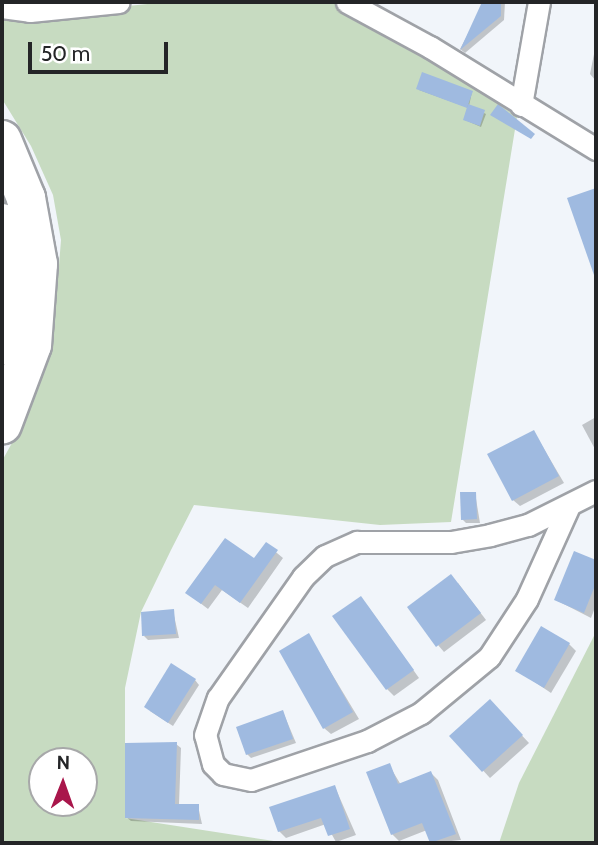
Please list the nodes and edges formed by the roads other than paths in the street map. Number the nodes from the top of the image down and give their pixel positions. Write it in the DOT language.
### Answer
graph roads {
  1 [pos="119,2"];
  2 [pos="347,2"];
  3 [pos="539,2"];
  4 [pos="2,7"];
  5 [pos="521,105"];
  6 [pos="2,140"];
  7 [pos="596,149"];
  8 [pos="2,223"];
  9 [pos="2,345"];
  10 [pos="2,425"];
  11 [pos="596,491"];
  12 [pos="568,508"];
  1 -- 4 [label="street"];
  2 -- 5 [label="street"];
  3 -- 5 [label="street"];
  5 -- 7 [label="street"];
  6 -- 10 [label="highway"];
  8 -- 9 [label="highway"];
  11 -- 12 [label="street"];
  12 -- 12 [label="street"];
}
